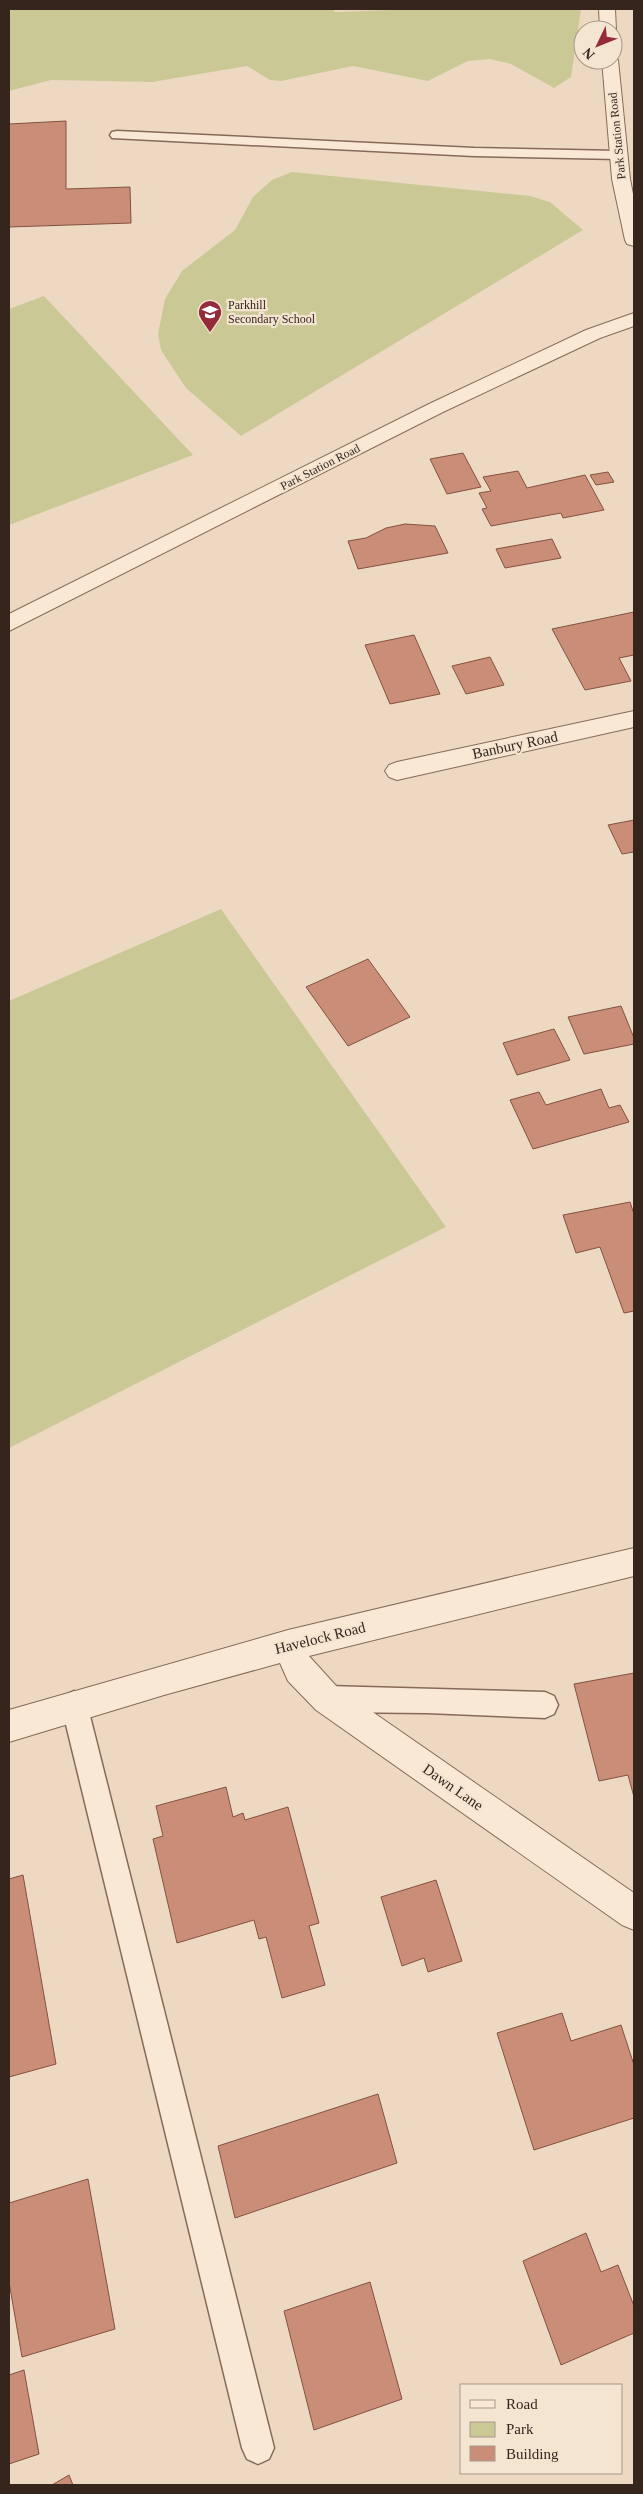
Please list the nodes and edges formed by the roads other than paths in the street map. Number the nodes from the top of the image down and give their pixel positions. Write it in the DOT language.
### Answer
graph roads {
  1 [pos="611,70"];
  2 [pos="117,135"];
  3 [pos="618,155"];
  4 [pos="634,240"];
  5 [pos="634,319"];
  6 [pos="9,623"];
  7 [pos="634,720"];
  8 [pos="397,771"];
  9 [pos="634,1562"];
  10 [pos="288,1645"];
  11 [pos="327,1699"];
  12 [pos="74,1704"];
  13 [pos="545,1705"];
  14 [pos="9,1726"];
  15 [pos="634,1913"];
  16 [pos="258,2448"];
  1 -- 3 [label="street, Park Station Road"];
  2 -- 3 [label="lane"];
  3 -- 4 [label="street, Park Station Road"];
  5 -- 6 [label="street, Park Station Road"];
  7 -- 8 [label="street, Banbury Road"];
  9 -- 10 [label="street, Havelock Road"];
  10 -- 11 [label="street, Dawn Lane"];
  10 -- 12 [label="street, Havelock Road"];
  11 -- 13 [label="lane"];
  11 -- 15 [label="street, Dawn Lane"];
  12 -- 14 [label="street, Havelock Road"];
  12 -- 16 [label="lane"];
}
